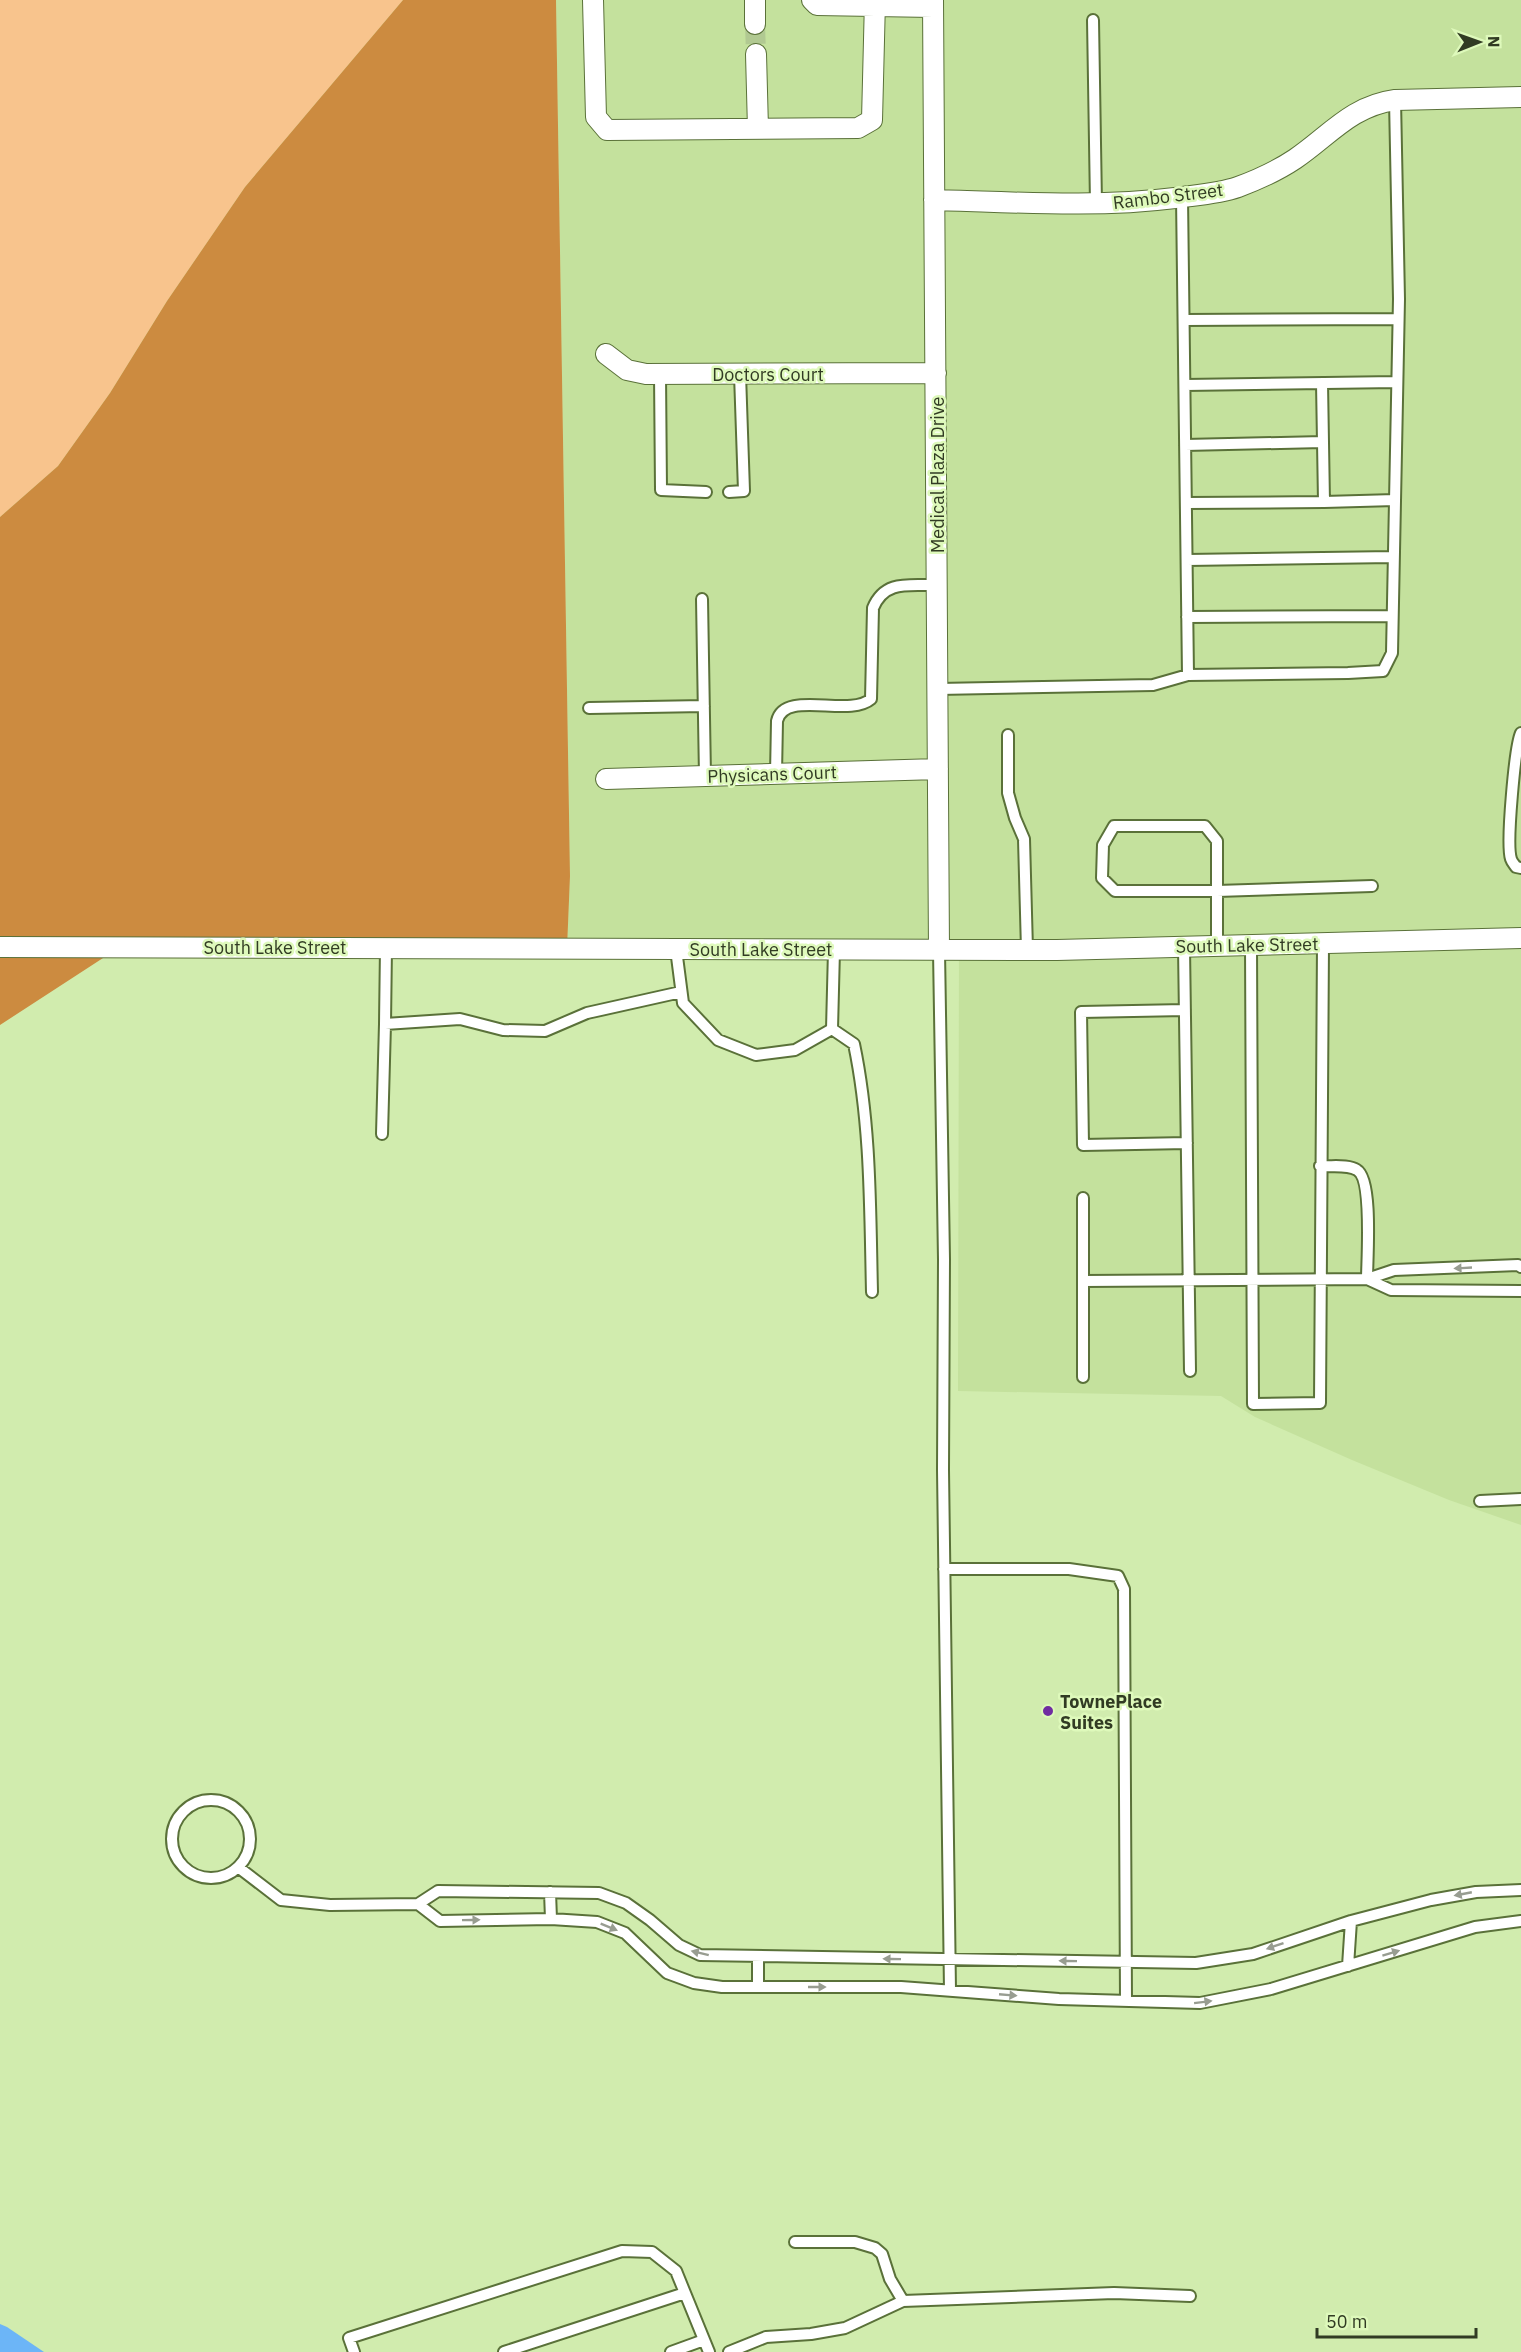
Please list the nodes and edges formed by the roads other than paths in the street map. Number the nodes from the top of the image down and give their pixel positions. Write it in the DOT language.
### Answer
graph roads {
  1 [pos="593,0"];
  2 [pos="755,0"];
  3 [pos="812,0"];
  4 [pos="874,3"];
  5 [pos="933,3"];
  6 [pos="1093,20"];
  7 [pos="755,24"];
  8 [pos="756,54"];
  9 [pos="1521,97"];
  10 [pos="1395,100"];
  11 [pos="758,129"];
  12 [pos="1182,197"];
  13 [pos="934,200"];
  14 [pos="1096,204"];
  15 [pos="1398,319"];
  16 [pos="1184,320"];
  17 [pos="606,354"];
  18 [pos="936,373"];
  19 [pos="660,374"];
  20 [pos="740,374"];
  21 [pos="1397,382"];
  22 [pos="1322,383"];
  23 [pos="1185,385"];
  24 [pos="1323,442"];
  25 [pos="1185,445"];
  26 [pos="706,492"];
  27 [pos="729,492"];
  28 [pos="1395,500"];
  29 [pos="1324,502"];
  30 [pos="1186,503"];
  31 [pos="1394,557"];
  32 [pos="1187,560"];
  33 [pos="937,585"];
  34 [pos="702,600"];
  35 [pos="1392,616"];
  36 [pos="1187,617"];
  37 [pos="1188,675"];
  38 [pos="938,688"];
  39 [pos="704,706"];
  40 [pos="589,708"];
  41 [pos="1521,732"];
  42 [pos="1008,735"];
  43 [pos="938,769"];
  44 [pos="776,774"];
  45 [pos="705,776"];
  46 [pos="606,779"];
  47 [pos="1521,868"];
  48 [pos="1372,886"];
  49 [pos="1217,891"];
  50 [pos="1521,938"];
  51 [pos="1323,944"];
  52 [pos="1251,945"];
  53 [pos="1217,946"];
  54 [pos="0,947"];
  55 [pos="386,947"];
  56 [pos="1184,947"];
  57 [pos="676,949"];
  58 [pos="834,950"];
  59 [pos="1027,950"];
  60 [pos="939,951"];
  61 [pos="681,992"];
  62 [pos="1185,1010"];
  63 [pos="385,1024"];
  64 [pos="832,1029"];
  65 [pos="382,1134"];
  66 [pos="1187,1143"];
  67 [pos="1320,1167"];
  68 [pos="1083,1198"];
  69 [pos="1521,1267"];
  70 [pos="1429,1269"];
  71 [pos="1189,1279"];
  72 [pos="1319,1279"];
  73 [pos="1367,1279"];
  74 [pos="1253,1280"];
  75 [pos="1083,1281"];
  76 [pos="1429,1290"];
  77 [pos="1521,1291"];
  78 [pos="872,1292"];
  79 [pos="1190,1371"];
  80 [pos="1083,1377"];
  81 [pos="1521,1499"];
  82 [pos="1480,1501"];
  83 [pos="944,1569"];
  84 [pos="238,1867"];
  85 [pos="1521,1890"];
  86 [pos="550,1892"];
  87 [pos="418,1904"];
  88 [pos="551,1919"];
  89 [pos="1351,1921"];
  90 [pos="1521,1921"];
  91 [pos="758,1956"];
  92 [pos="951,1960"];
  93 [pos="1126,1962"];
  94 [pos="1348,1966"];
  95 [pos="758,1987"];
  96 [pos="950,1990"];
  97 [pos="1126,2001"];
  98 [pos="795,2241"];
  99 [pos="685,2293"];
  100 [pos="1191,2296"];
  101 [pos="903,2301"];
  102 [pos="704,2340"];
  103 [pos="533,2348"];
  104 [pos="354,2352"];
  105 [pos="504,2352"];
  106 [pos="671,2352"];
  107 [pos="709,2352"];
  108 [pos="729,2352"];
  1 -- 11 [label="street"];
  2 -- 7 [label="street"];
  3 -- 4 [label="street"];
  4 -- 5 [label="street"];
  4 -- 11 [label="street"];
  5 -- 13 [label="street, Medical Plaza Drive"];
  6 -- 14 [label="lane"];
  8 -- 11 [label="street"];
  9 -- 10 [label="street, Rambo Street"];
  10 -- 12 [label="street, Rambo Street"];
  10 -- 15 [label="lane"];
  12 -- 14 [label="street, Rambo Street"];
  12 -- 16 [label="lane"];
  13 -- 14 [label="street, Rambo Street"];
  13 -- 18 [label="street, Medical Plaza Drive"];
  15 -- 16 [label="lane"];
  15 -- 21 [label="lane"];
  16 -- 23 [label="lane"];
  17 -- 19 [label="street, Doctors Court"];
  18 -- 20 [label="street, Doctors Court"];
  18 -- 33 [label="street, Medical Plaza Drive"];
  19 -- 20 [label="street, Doctors Court"];
  19 -- 26 [label="lane"];
  20 -- 27 [label="lane"];
  21 -- 22 [label="lane"];
  21 -- 28 [label="lane"];
  22 -- 23 [label="lane"];
  22 -- 24 [label="lane"];
  23 -- 25 [label="lane"];
  24 -- 25 [label="lane"];
  24 -- 29 [label="lane"];
  25 -- 30 [label="lane"];
  28 -- 29 [label="lane"];
  28 -- 31 [label="lane"];
  29 -- 30 [label="lane"];
  30 -- 32 [label="lane"];
  31 -- 32 [label="lane"];
  31 -- 35 [label="lane"];
  32 -- 36 [label="lane"];
  33 -- 38 [label="street, Medical Plaza Drive"];
  33 -- 44 [label="lane"];
  34 -- 39 [label="lane"];
  35 -- 36 [label="lane"];
  35 -- 37 [label="lane"];
  36 -- 37 [label="lane"];
  37 -- 38 [label="lane"];
  38 -- 43 [label="street, Medical Plaza Drive"];
  39 -- 40 [label="lane"];
  39 -- 45 [label="lane"];
  41 -- 47 [label="lane"];
  42 -- 59 [label="lane"];
  43 -- 44 [label="street, Physicans Court"];
  43 -- 60 [label="street, Medical Plaza Drive"];
  44 -- 45 [label="street, Physicans Court"];
  45 -- 46 [label="street, Physicans Court"];
  48 -- 49 [label="lane"];
  49 -- 49 [label="lane"];
  49 -- 53 [label="lane"];
  50 -- 51 [label="street, South Lake Street"];
  51 -- 52 [label="street, South Lake Street"];
  51 -- 67 [label="lane"];
  52 -- 53 [label="street, South Lake Street"];
  52 -- 74 [label="lane"];
  53 -- 56 [label="street, South Lake Street"];
  54 -- 55 [label="street, South Lake Street"];
  55 -- 57 [label="street, South Lake Street"];
  55 -- 63 [label="lane"];
  56 -- 59 [label="street, South Lake Street"];
  56 -- 62 [label="lane"];
  57 -- 58 [label="street, South Lake Street"];
  57 -- 61 [label="lane"];
  58 -- 60 [label="street, South Lake Street"];
  58 -- 64 [label="lane"];
  59 -- 60 [label="street, South Lake Street"];
  60 -- 83 [label="lane"];
  61 -- 63 [label="lane"];
  61 -- 64 [label="lane"];
  62 -- 66 [label="lane"];
  62 -- 66 [label="lane"];
  63 -- 65 [label="lane"];
  64 -- 78 [label="lane"];
  66 -- 71 [label="lane"];
  67 -- 72 [label="lane"];
  67 -- 73 [label="lane"];
  68 -- 75 [label="lane"];
  69 -- 70 [label="lane, one-way"];
  70 -- 73 [label="lane"];
  70 -- 76 [label="lane"];
  71 -- 74 [label="lane"];
  71 -- 75 [label="lane"];
  71 -- 79 [label="lane"];
  72 -- 73 [label="lane"];
  72 -- 74 [label="lane"];
  72 -- 74 [label="lane"];
  73 -- 76 [label="lane"];
  75 -- 80 [label="lane"];
  76 -- 77 [label="lane"];
  81 -- 82 [label="lane"];
  83 -- 92 [label="lane"];
  83 -- 93 [label="lane"];
  84 -- 84 [label="lane"];
  84 -- 87 [label="lane"];
  85 -- 89 [label="lane, one-way"];
  86 -- 87 [label="lane"];
  86 -- 88 [label="lane"];
  91 -- 86 [label="lane, one-way"];
  87 -- 88 [label="lane, one-way"];
  88 -- 95 [label="lane, one-way"];
  89 -- 93 [label="lane, one-way"];
  89 -- 94 [label="lane"];
  94 -- 90 [label="lane, one-way"];
  92 -- 91 [label="lane, one-way"];
  91 -- 95 [label="lane"];
  93 -- 92 [label="lane, one-way"];
  92 -- 96 [label="lane"];
  93 -- 97 [label="lane"];
  97 -- 94 [label="lane, one-way"];
  95 -- 96 [label="lane, one-way"];
  96 -- 97 [label="lane, one-way"];
  98 -- 101 [label="lane"];
  99 -- 102 [label="lane"];
  99 -- 103 [label="lane"];
  99 -- 104 [label="lane"];
  100 -- 101 [label="lane"];
  101 -- 108 [label="lane"];
  102 -- 106 [label="lane"];
  102 -- 107 [label="lane"];
  103 -- 105 [label="lane"];
}
